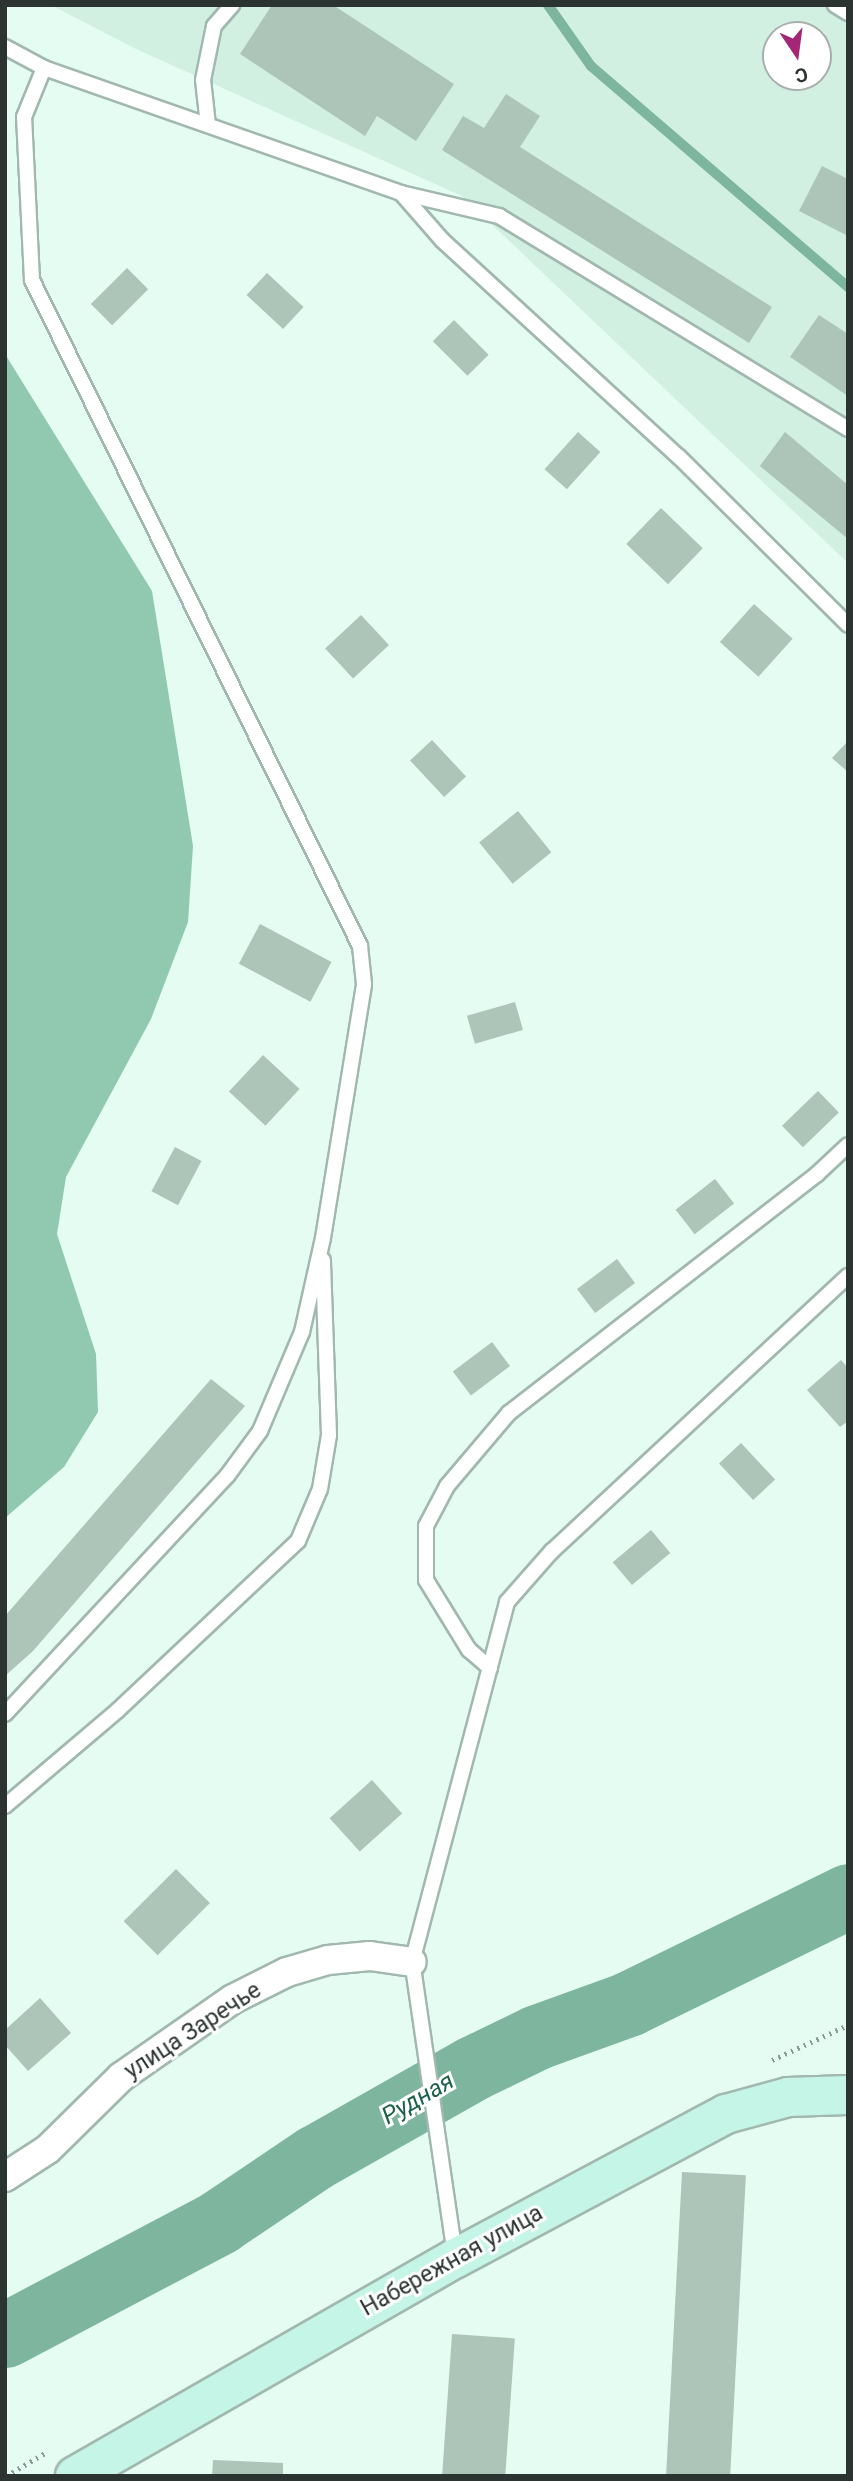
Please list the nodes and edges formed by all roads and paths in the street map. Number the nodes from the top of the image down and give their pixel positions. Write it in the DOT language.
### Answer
graph roads {
  1 [pos="233,5"];
  2 [pos="835,5"];
  3 [pos="848,13"];
  4 [pos="5,47"];
  5 [pos="44,68"];
  6 [pos="208,125"];
  7 [pos="401,193"];
  8 [pos="844,428"];
  9 [pos="848,625"];
  10 [pos="848,1145"];
  11 [pos="323,1238"];
  12 [pos="848,1276"];
  13 [pos="489,1668"];
  14 [pos="5,1714"];
  15 [pos="5,1806"];
  16 [pos="412,1962"];
  17 [pos="848,2095"];
  18 [pos="5,2177"];
  19 [pos="456,2258"];
  20 [pos="75,2476"];
  1 -- 6 [label="lane"];
  2 -- 3 [label="lane"];
  4 -- 5 [label="lane"];
  5 -- 6 [label="lane"];
  5 -- 11 [label="lane"];
  6 -- 7 [label="lane"];
  7 -- 8 [label="lane"];
  7 -- 9 [label="lane"];
  10 -- 13 [label="lane"];
  11 -- 14 [label="lane"];
  11 -- 15 [label="lane"];
  12 -- 13 [label="lane"];
  13 -- 16 [label="lane"];
  16 -- 18 [label="street, улица Заречье"];
  16 -- 19 [label="lane"];
  17 -- 19 [label="main road, Набережная улица"];
  19 -- 20 [label="main road, Набережная улица"];
}
